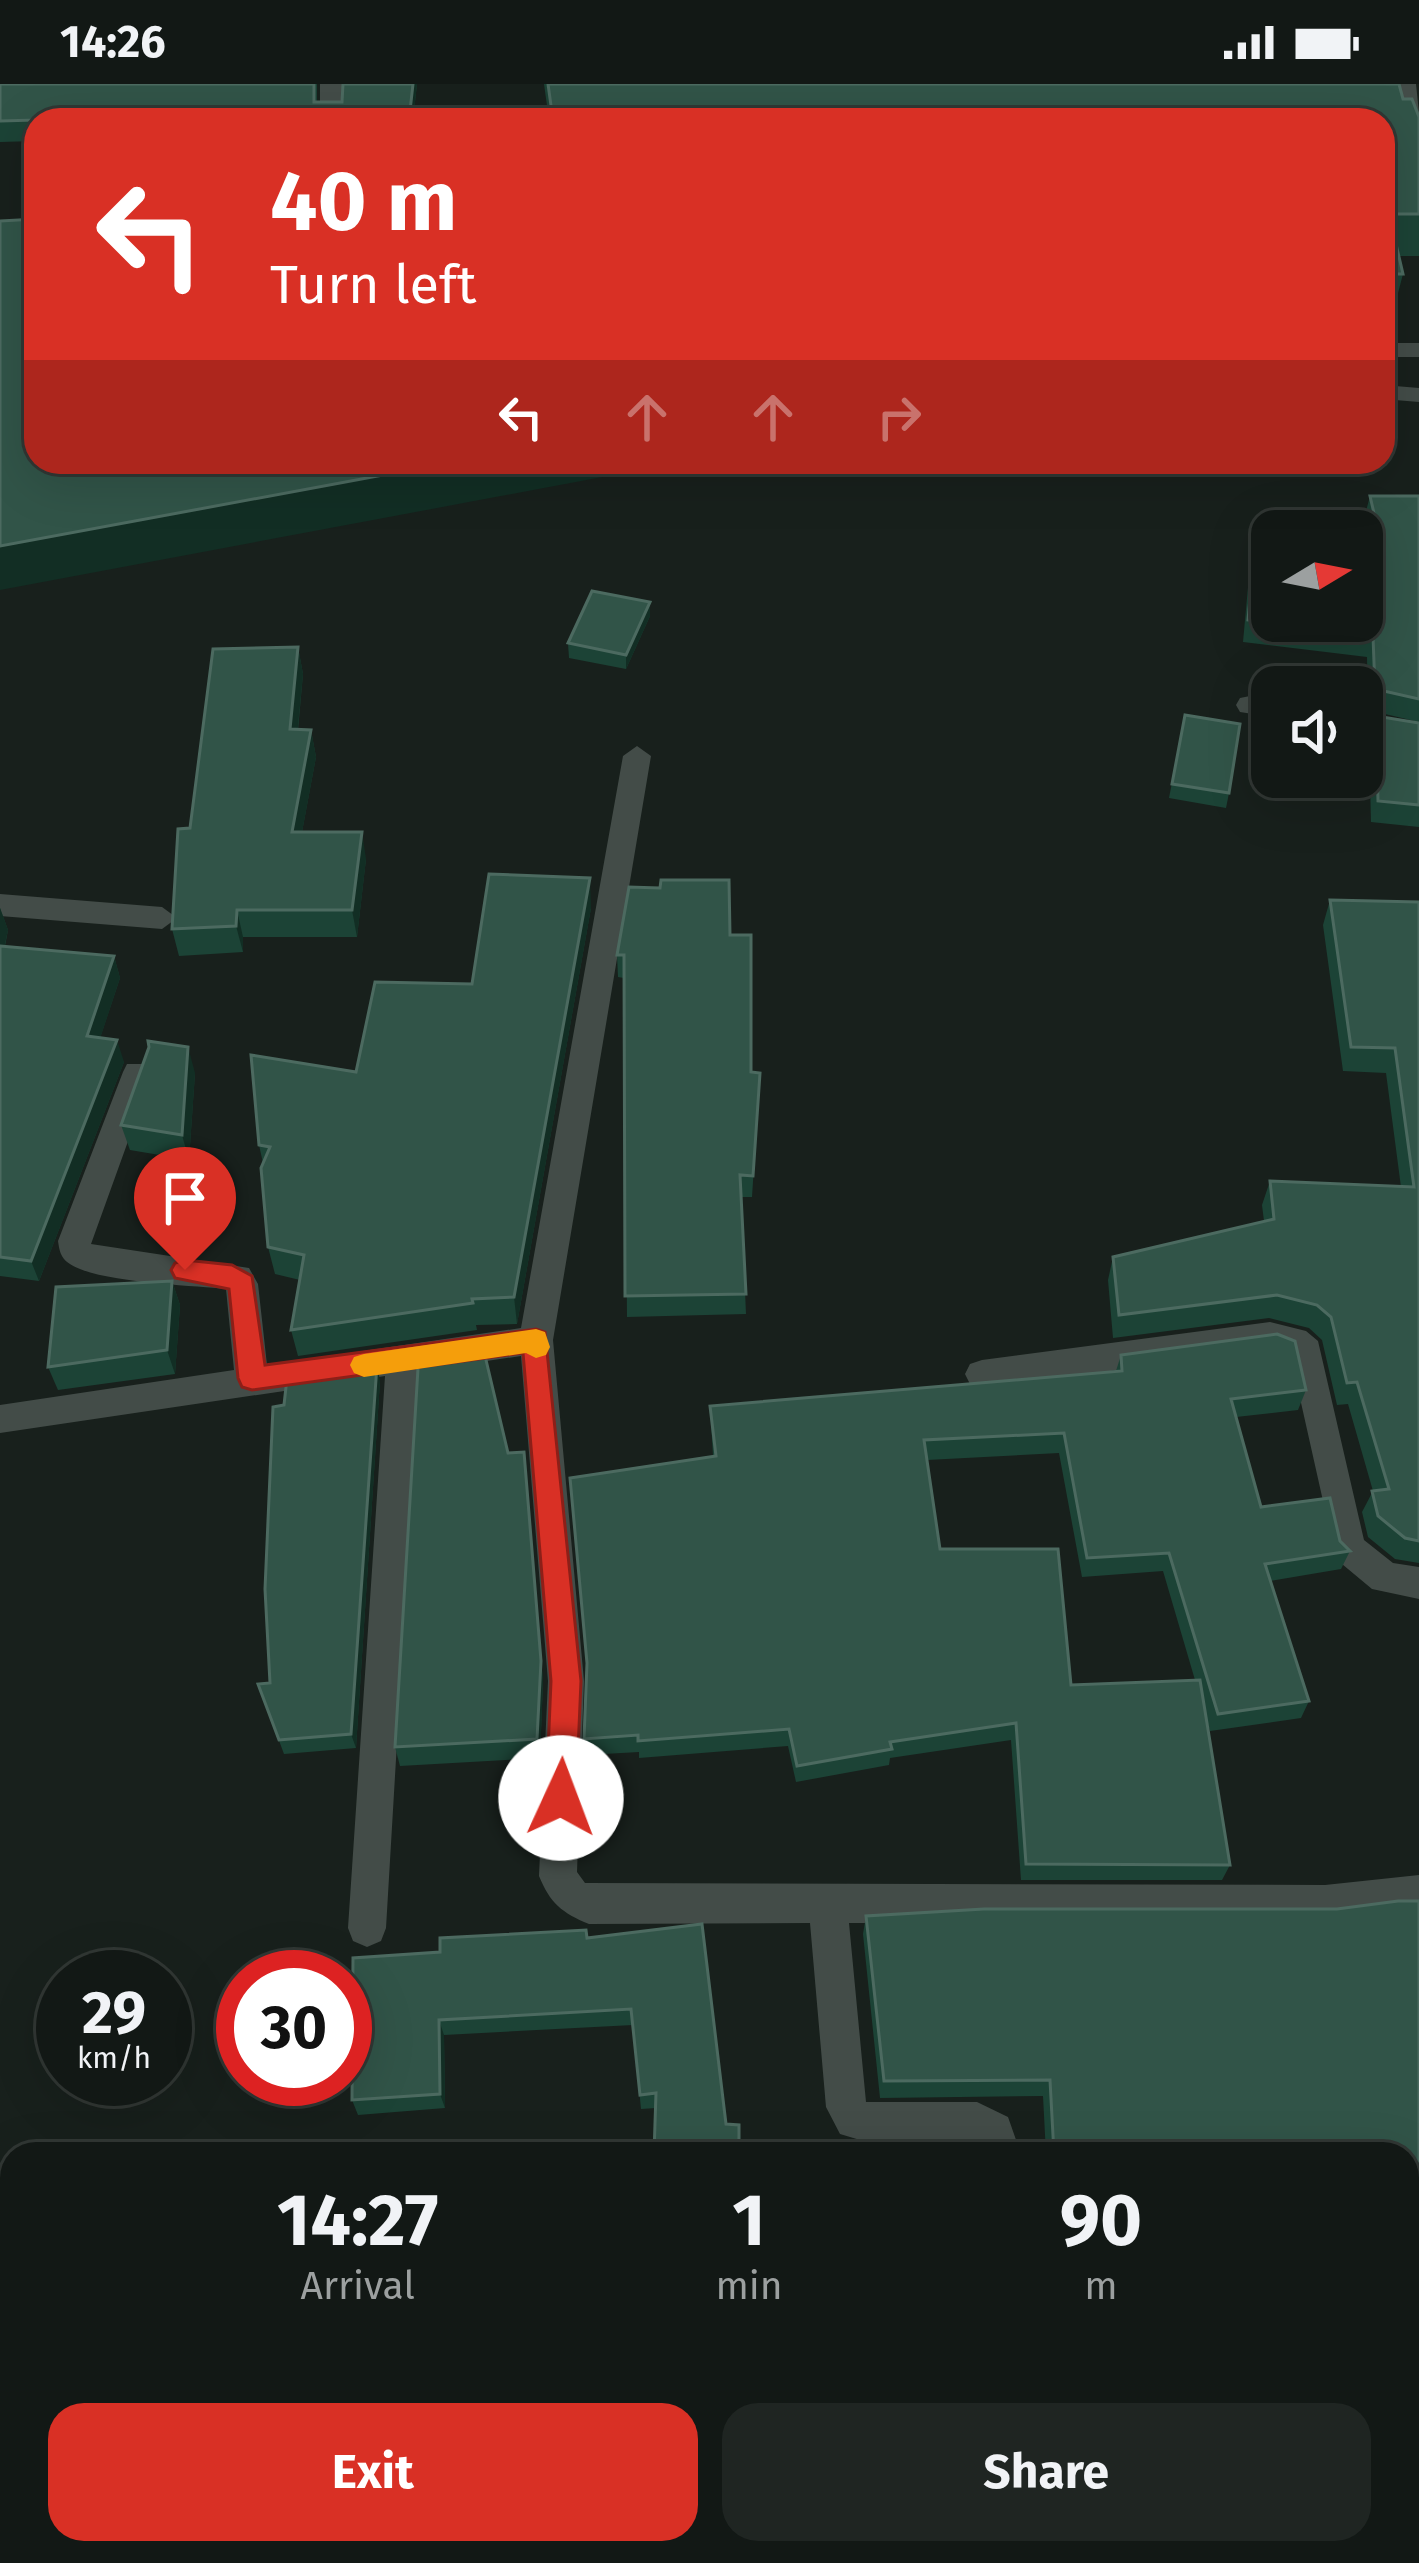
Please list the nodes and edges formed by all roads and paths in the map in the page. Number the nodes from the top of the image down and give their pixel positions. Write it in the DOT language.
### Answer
graph roads {
  1 [pos="1405,84"];
  2 [pos="1419,107"];
  3 [pos="1383,726"];
  4 [pos="1419,732"];
  5 [pos="637,756"];
  6 [pos="0,905"];
  7 [pos="162,918"];
  8 [pos="139,1072"];
  9 [pos="536,1340"];
  10 [pos="403,1360"];
  11 [pos="982,1374"];
  12 [pos="252,1378"];
  13 [pos="0,1419"];
  14 [pos="1419,1583"];
  15 [pos="1419,1893"];
  16 [pos="828,1904"];
  17 [pos="367,1928"];
  18 [pos="997,2142"];
  1 -- 2 [label="street"];
  3 -- 4 [label="street"];
  5 -- 9 [label="street"];
  6 -- 7 [label="street"];
  8 -- 12 [label="street"];
  9 -- 10 [label="street"];
  9 -- 16 [label="street"];
  10 -- 12 [label="street"];
  10 -- 17 [label="street"];
  11 -- 14 [label="street"];
  12 -- 13 [label="street"];
  15 -- 16 [label="street"];
  16 -- 18 [label="street"];
}
